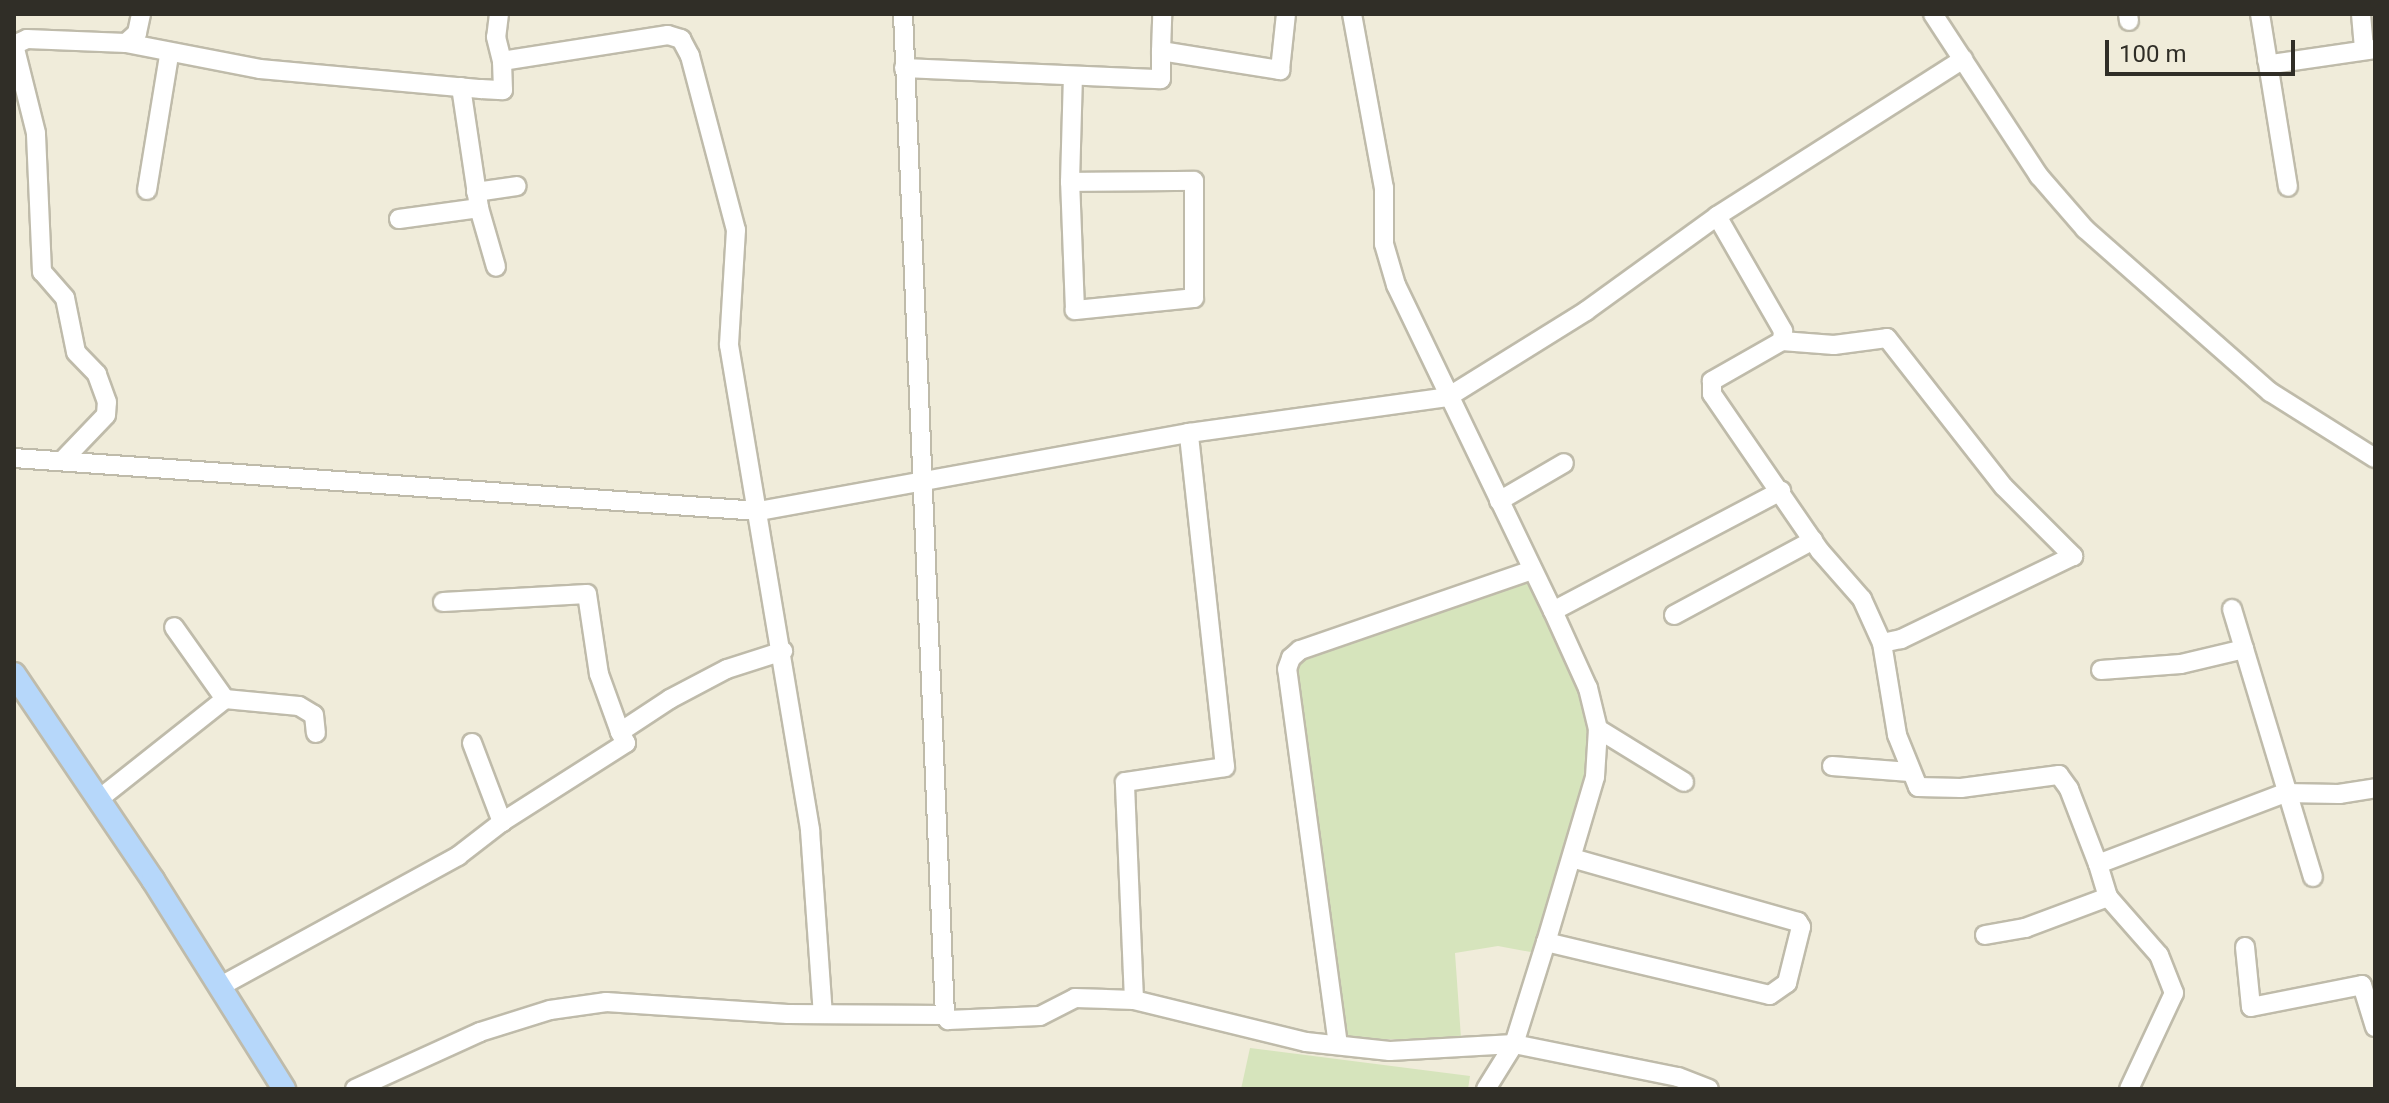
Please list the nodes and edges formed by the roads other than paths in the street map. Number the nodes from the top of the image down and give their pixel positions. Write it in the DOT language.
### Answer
graph roads {
  1 [pos="141,14"];
  2 [pos="499,14"];
  3 [pos="903,14"];
  4 [pos="1162,14"];
  5 [pos="1286,14"];
  6 [pos="1352,14"];
  7 [pos="1933,14"];
  8 [pos="2260,14"];
  9 [pos="2361,14"];
  10 [pos="126,43"];
  11 [pos="2370,50"];
  12 [pos="1161,51"];
  13 [pos="169,55"];
  14 [pos="1963,59"];
  15 [pos="2267,60"];
  16 [pos="502,61"];
  17 [pos="904,68"];
  18 [pos="1073,77"];
  19 [pos="461,87"];
  20 [pos="1070,182"];
  21 [pos="517,186"];
  22 [pos="2288,187"];
  23 [pos="147,190"];
  24 [pos="477,200"];
  25 [pos="1717,216"];
  26 [pos="399,219"];
  27 [pos="496,267"];
  28 [pos="1782,341"];
  29 [pos="1448,397"];
  30 [pos="1189,433"];
  31 [pos="14,458"];
  32 [pos="2375,458"];
  33 [pos="63,460"];
  34 [pos="1564,463"];
  35 [pos="926,479"];
  36 [pos="1781,491"];
  37 [pos="1499,501"];
  38 [pos="759,511"];
  39 [pos="1813,540"];
  40 [pos="1532,570"];
  41 [pos="443,602"];
  42 [pos="2232,609"];
  43 [pos="1553,611"];
  44 [pos="1674,615"];
  45 [pos="174,627"];
  46 [pos="1882,643"];
  47 [pos="2244,649"];
  48 [pos="783,651"];
  49 [pos="2101,670"];
  50 [pos="14,674"];
  51 [pos="225,699"];
  52 [pos="1598,729"];
  53 [pos="620,732"];
  54 [pos="316,733"];
  55 [pos="472,743"];
  56 [pos="1832,766"];
  57 [pos="1910,772"];
  58 [pos="1684,782"];
  59 [pos="2375,788"];
  60 [pos="2285,793"];
  61 [pos="99,799"];
  62 [pos="502,822"];
  63 [pos="1572,858"];
  64 [pos="2098,864"];
  65 [pos="2313,877"];
  66 [pos="2108,897"];
  67 [pos="1985,935"];
  68 [pos="1546,942"];
  69 [pos="2245,947"];
  70 [pos="219,987"];
  71 [pos="1134,1000"];
  72 [pos="823,1014"];
  73 [pos="945,1015"];
  74 [pos="2375,1027"];
  75 [pos="1514,1044"];
  76 [pos="1338,1045"];
  77 [pos="284,1089"];
  78 [pos="355,1089"];
  79 [pos="1486,1089"];
  80 [pos="1709,1089"];
  81 [pos="2129,1089"];
  1 -- 10 [label="street"];
  2 -- 16 [label="street"];
  3 -- 17 [label="street"];
  4 -- 12 [label="street"];
  5 -- 12 [label="street"];
  6 -- 29 [label="street"];
  7 -- 14 [label="street"];
  8 -- 15 [label="street"];
  9 -- 11 [label="street"];
  10 -- 13 [label="street"];
  10 -- 33 [label="street"];
  11 -- 15 [label="street"];
  12 -- 18 [label="street"];
  13 -- 19 [label="street"];
  13 -- 23 [label="street"];
  14 -- 25 [label="street"];
  14 -- 32 [label="street"];
  15 -- 22 [label="street"];
  16 -- 19 [label="street"];
  16 -- 38 [label="street"];
  17 -- 18 [label="street"];
  17 -- 35 [label="street"];
  18 -- 20 [label="street"];
  19 -- 24 [label="street"];
  20 -- 20 [label="street"];
  21 -- 24 [label="street"];
  24 -- 26 [label="street"];
  24 -- 27 [label="street"];
  25 -- 28 [label="street"];
  25 -- 29 [label="street"];
  28 -- 36 [label="street"];
  28 -- 46 [label="street"];
  29 -- 30 [label="street"];
  29 -- 37 [label="street"];
  30 -- 35 [label="street"];
  30 -- 71 [label="street"];
  31 -- 33 [label="street"];
  33 -- 38 [label="street"];
  34 -- 37 [label="street"];
  35 -- 38 [label="street"];
  35 -- 73 [label="street"];
  36 -- 39 [label="street"];
  36 -- 43 [label="street"];
  37 -- 40 [label="street"];
  38 -- 48 [label="street"];
  39 -- 44 [label="street"];
  39 -- 46 [label="street"];
  40 -- 43 [label="street"];
  40 -- 76 [label="street"];
  41 -- 53 [label="street"];
  42 -- 47 [label="street"];
  43 -- 52 [label="street"];
  45 -- 51 [label="street"];
  46 -- 57 [label="street"];
  47 -- 49 [label="street"];
  47 -- 60 [label="street"];
  48 -- 53 [label="street"];
  48 -- 72 [label="street"];
  50 -- 61 [label="main road"];
  51 -- 54 [label="street"];
  51 -- 61 [label="street"];
  52 -- 58 [label="street"];
  52 -- 63 [label="street"];
  53 -- 62 [label="street"];
  55 -- 62 [label="street"];
  56 -- 57 [label="street"];
  57 -- 64 [label="street"];
  59 -- 60 [label="street"];
  60 -- 64 [label="street"];
  60 -- 65 [label="street"];
  61 -- 70 [label="main road"];
  62 -- 70 [label="street"];
  63 -- 68 [label="street"];
  63 -- 68 [label="street"];
  64 -- 66 [label="street"];
  66 -- 67 [label="street"];
  66 -- 81 [label="street"];
  68 -- 75 [label="street"];
  69 -- 74 [label="street"];
  70 -- 77 [label="main road"];
  71 -- 73 [label="street"];
  71 -- 76 [label="street"];
  72 -- 73 [label="street"];
  72 -- 78 [label="street"];
  75 -- 76 [label="street"];
  75 -- 79 [label="street"];
  75 -- 80 [label="street"];
}
